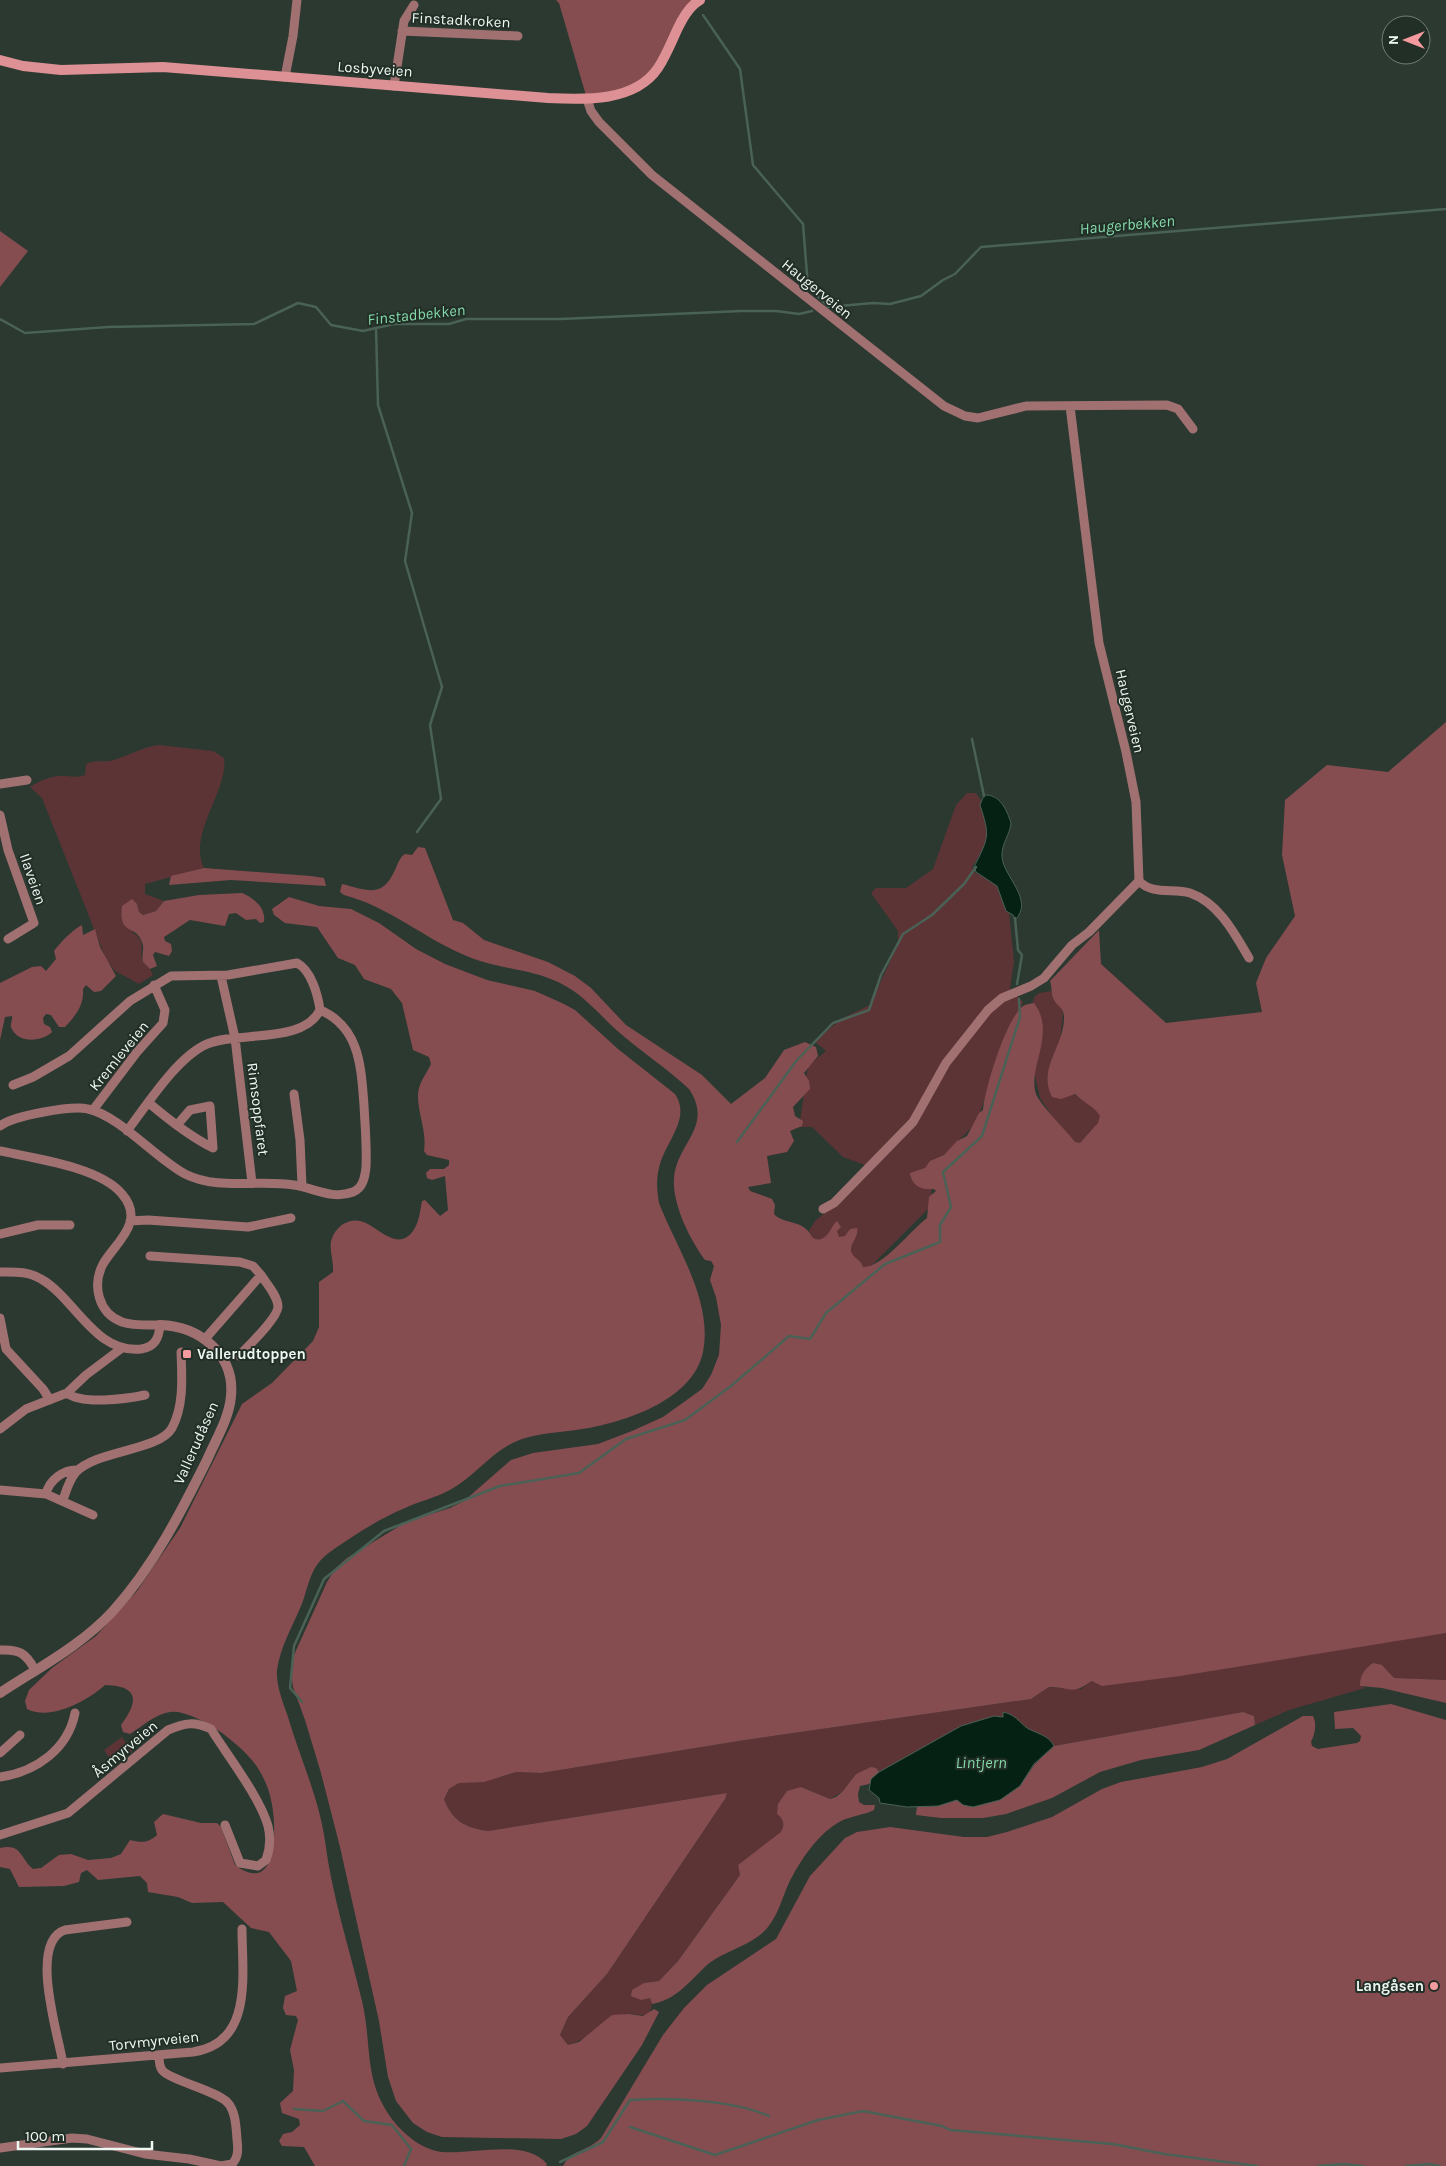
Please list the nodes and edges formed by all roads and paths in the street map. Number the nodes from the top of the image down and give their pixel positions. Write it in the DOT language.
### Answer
graph roads {
  1 [pos="697,1"];
  2 [pos="298,2"];
  3 [pos="414,5"];
  4 [pos="402,31"];
  5 [pos="518,36"];
  6 [pos="0,60"];
  7 [pos="284,78"];
  8 [pos="394,86"];
  9 [pos="588,99"];
  10 [pos="1070,406"];
  11 [pos="1193,430"];
  12 [pos="27,780"];
  13 [pos="0,784"];
  14 [pos="0,814"];
  15 [pos="1139,881"];
  16 [pos="8,939"];
  17 [pos="1249,958"];
  18 [pos="220,976"];
  19 [pos="154,985"];
  20 [pos="320,1010"];
  21 [pos="235,1038"];
  22 [pos="13,1085"];
  23 [pos="294,1094"];
  24 [pos="149,1103"];
  25 [pos="93,1110"];
  26 [pos="176,1125"];
  27 [pos="0,1126"];
  28 [pos="127,1131"];
  29 [pos="0,1151"];
  30 [pos="252,1183"];
  31 [pos="302,1186"];
  32 [pos="823,1209"];
  33 [pos="291,1218"];
  34 [pos="130,1221"];
  35 [pos="70,1225"];
  36 [pos="0,1234"];
  37 [pos="150,1256"];
  38 [pos="0,1272"];
  39 [pos="261,1276"];
  40 [pos="0,1318"];
  41 [pos="160,1325"];
  42 [pos="205,1339"];
  43 [pos="122,1348"];
  44 [pos="181,1352"];
  45 [pos="239,1356"];
  46 [pos="67,1393"];
  47 [pos="145,1395"];
  48 [pos="50,1400"];
  49 [pos="0,1429"];
  50 [pos="78,1470"];
  51 [pos="0,1490"];
  52 [pos="46,1494"];
  53 [pos="63,1500"];
  54 [pos="93,1515"];
  55 [pos="0,1650"];
  56 [pos="35,1670"];
  57 [pos="0,1693"];
  58 [pos="75,1713"];
  59 [pos="20,1735"];
  60 [pos="0,1753"];
  61 [pos="0,1777"];
  62 [pos="225,1824"];
  63 [pos="0,1835"];
  64 [pos="127,1922"];
  65 [pos="242,1929"];
  66 [pos="159,2055"];
  67 [pos="63,2064"];
  68 [pos="0,2068"];
  69 [pos="0,2148"];
  1 -- 9 [label="main road, Losbyveien"];
  2 -- 7 [label="street"];
  3 -- 4 [label="street, Finstadkroken"];
  4 -- 5 [label="street, Finstadkroken"];
  4 -- 8 [label="street, Finstadkroken"];
  6 -- 7 [label="main road, Losbyveien"];
  7 -- 8 [label="main road, Losbyveien"];
  8 -- 9 [label="main road, Losbyveien"];
  9 -- 10 [label="street, Haugerveien"];
  10 -- 11 [label="street, Haugerveien"];
  10 -- 15 [label="street, Haugerveien"];
  12 -- 13 [label="street"];
  14 -- 16 [label="street, Ilaveien"];
  15 -- 17 [label="street"];
  15 -- 32 [label="street"];
  18 -- 19 [label="street, Kremleveien"];
  18 -- 20 [label="street, Kremleveien"];
  18 -- 21 [label="street, Rimsoppfaret"];
  19 -- 22 [label="street, Kremleveien"];
  19 -- 25 [label="street, Kremleveien"];
  20 -- 21 [label="street"];
  20 -- 31 [label="street"];
  21 -- 24 [label="street"];
  21 -- 30 [label="street, Rimsoppfaret"];
  23 -- 31 [label="street"];
  24 -- 26 [label="street"];
  24 -- 28 [label="street"];
  25 -- 27 [label="street, Kremleveien"];
  25 -- 28 [label="street"];
  26 -- 26 [label="street"];
  28 -- 30 [label="street"];
  29 -- 34 [label="street"];
  30 -- 31 [label="street"];
  33 -- 34 [label="street"];
  34 -- 41 [label="street, Vallerudåsen"];
  35 -- 36 [label="street"];
  37 -- 39 [label="street"];
  38 -- 43 [label="street"];
  39 -- 42 [label="street"];
  39 -- 45 [label="street"];
  40 -- 48 [label="street"];
  41 -- 42 [label="street, Vallerudåsen"];
  41 -- 43 [label="street"];
  42 -- 56 [label="street, Vallerudåsen"];
  43 -- 46 [label="street"];
  44 -- 50 [label="street"];
  46 -- 47 [label="street"];
  46 -- 48 [label="street"];
  48 -- 49 [label="street"];
  50 -- 52 [label="street"];
  50 -- 53 [label="street"];
  51 -- 52 [label="street"];
  52 -- 53 [label="street"];
  53 -- 54 [label="street"];
  55 -- 56 [label="street"];
  56 -- 57 [label="street, Vallerudåsen"];
  58 -- 61 [label="street"];
  59 -- 60 [label="street"];
  62 -- 63 [label="street, Åsmyrveien"];
  64 -- 67 [label="street"];
  65 -- 66 [label="street, Torvmyrveien"];
  66 -- 67 [label="street, Torvmyrveien"];
  66 -- 69 [label="street"];
  67 -- 68 [label="street, Torvmyrveien"];
}
